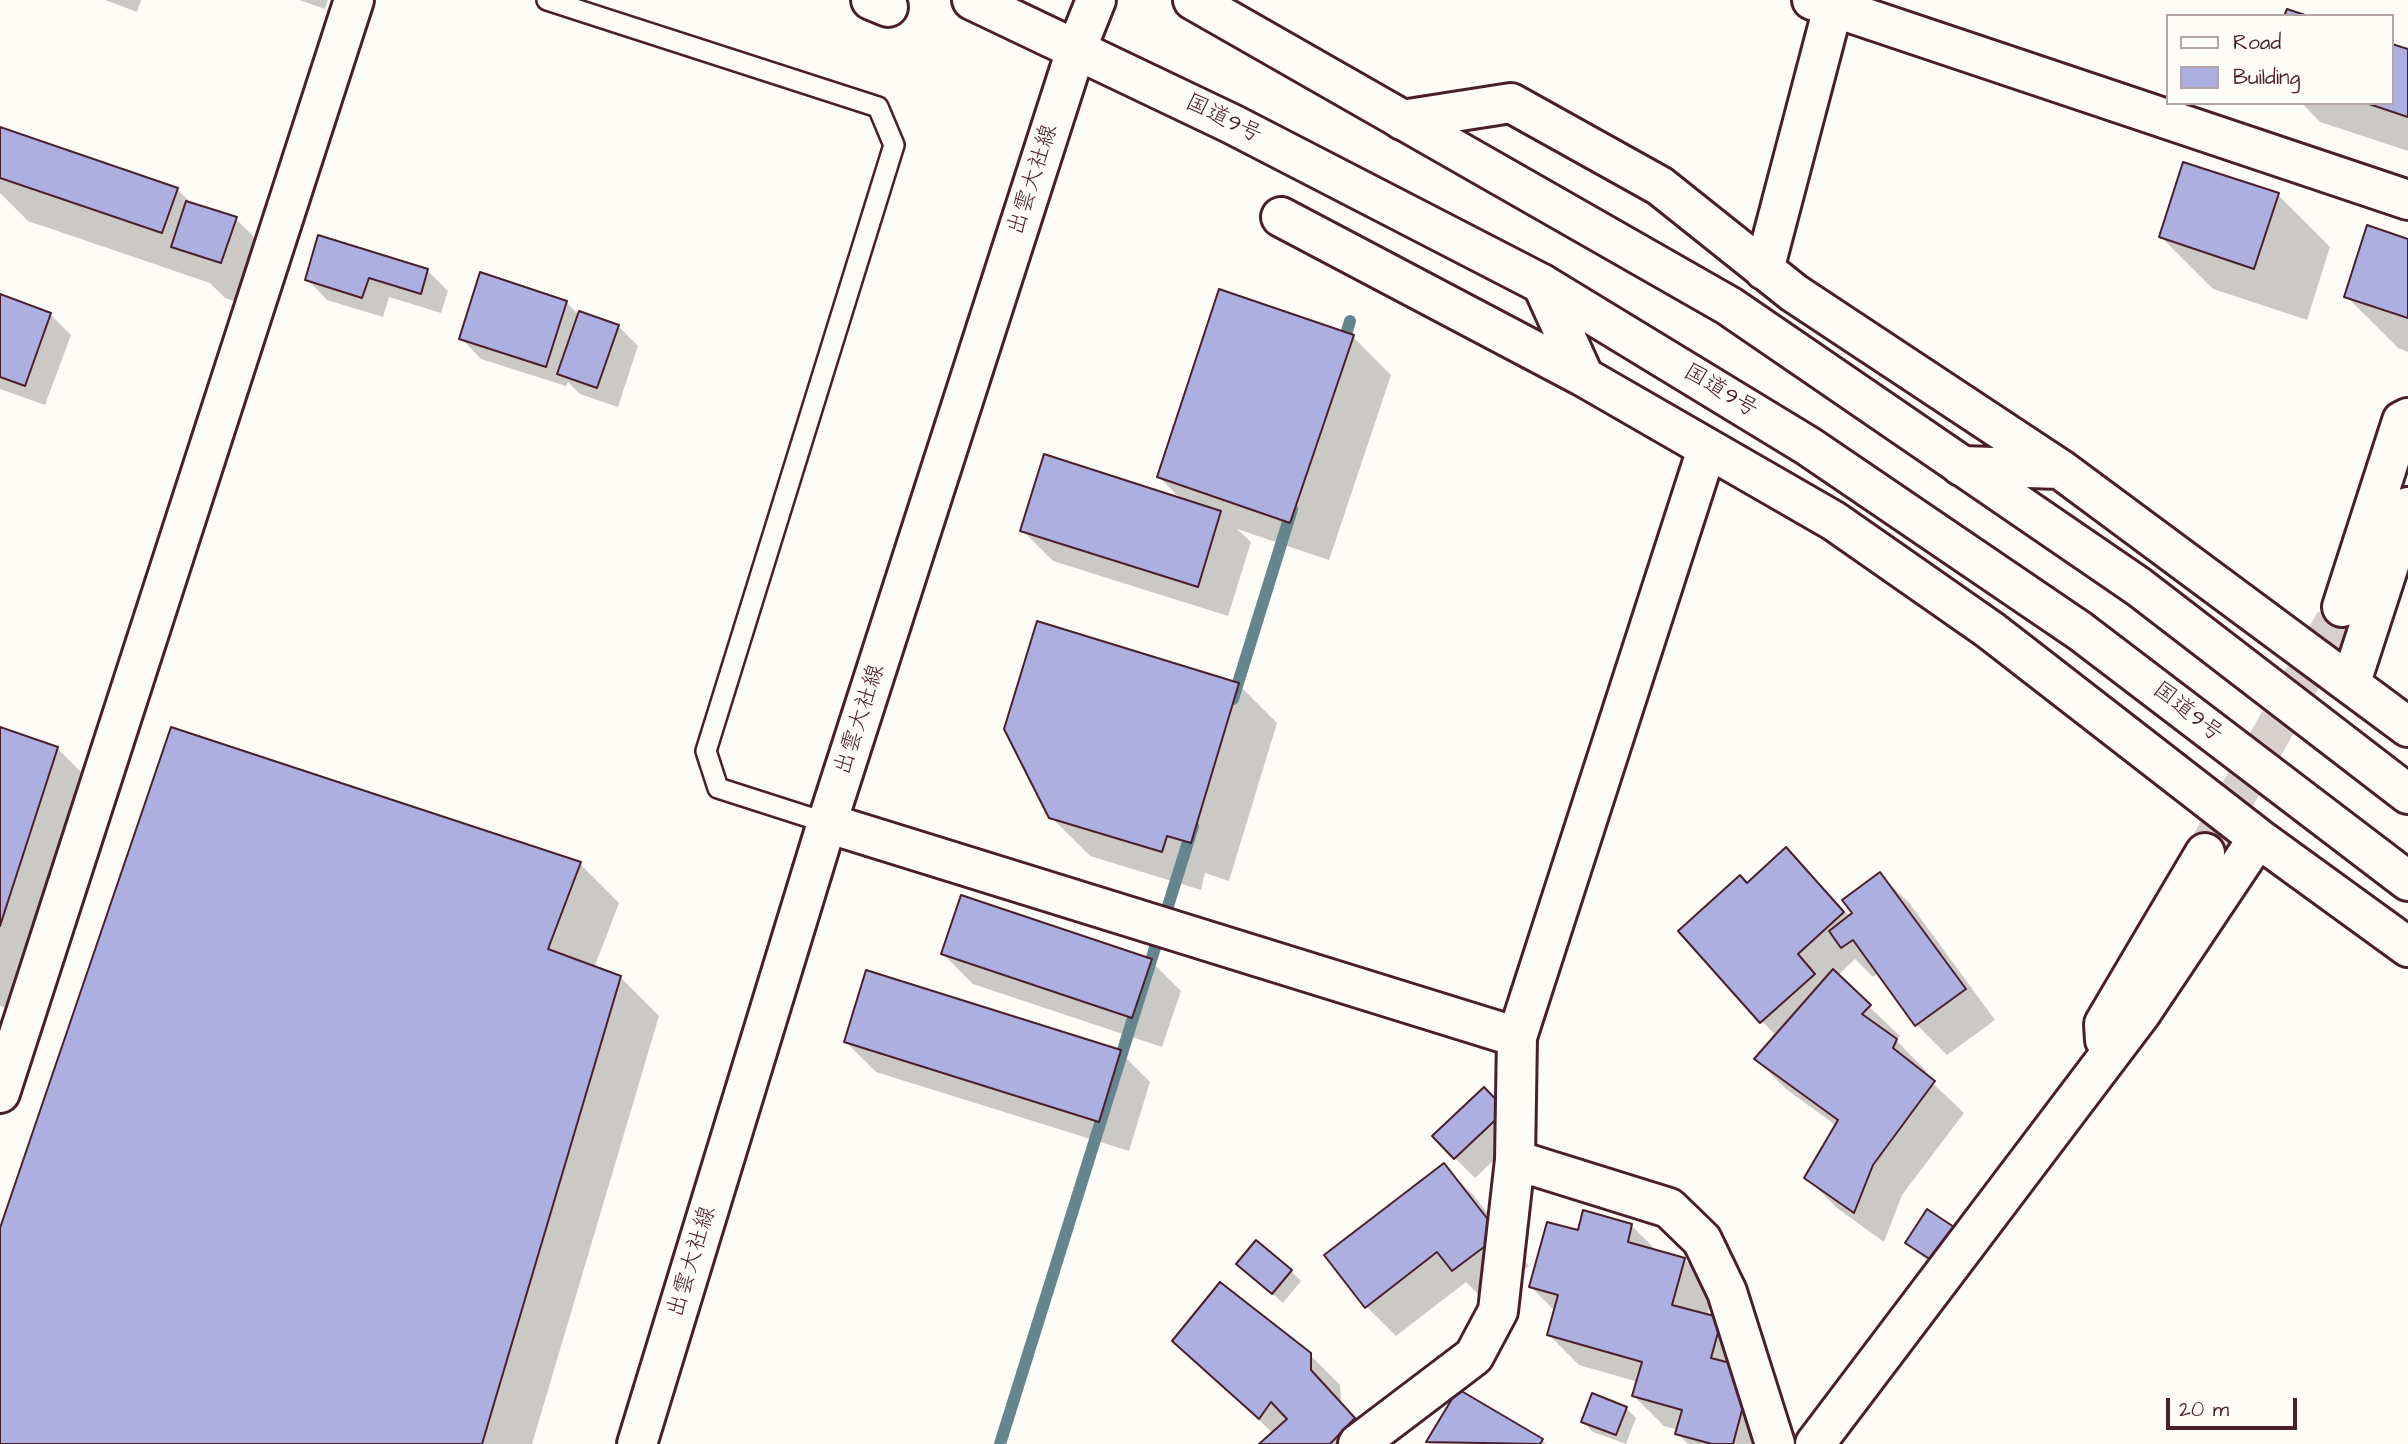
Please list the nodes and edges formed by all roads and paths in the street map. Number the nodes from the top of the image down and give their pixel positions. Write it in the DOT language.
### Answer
graph roads {
  1 [pos="354,0"];
  2 [pos="547,0"];
  3 [pos="972,0"];
  4 [pos="1096,0"];
  5 [pos="1193,0"];
  6 [pos="1827,2"];
  7 [pos="1076,50"];
  8 [pos="1402,120"];
  9 [pos="2408,200"];
  10 [pos="1281,217"];
  11 [pos="1764,270"];
  12 [pos="1542,284"];
  13 [pos="1584,377"];
  14 [pos="2408,418"];
  15 [pos="1707,449"];
  16 [pos="1961,466"];
  17 [pos="2060,469"];
  18 [pos="2408,507"];
  19 [pos="2342,607"];
  20 [pos="1990,630"];
  21 [pos="2080,631"];
  22 [pos="2351,682"];
  23 [pos="2408,727"];
  24 [pos="2408,794"];
  25 [pos="827,823"];
  26 [pos="2258,838"];
  27 [pos="2205,853"];
  28 [pos="2408,881"];
  29 [pos="2408,947"];
  30 [pos="1517,1037"];
  31 [pos="2107,1058"];
  32 [pos="0,1093"];
  33 [pos="1515,1160"];
  34 [pos="637,1444"];
  35 [pos="1358,1444"];
  36 [pos="1774,1444"];
  37 [pos="1815,1444"];
  1 -- 32 [label="main road"];
  2 -- 25 [label="lane"];
  3 -- 7 [label="main road, 国道9号"];
  4 -- 7 [label="main road, 出雲大社線"];
  5 -- 8 [label="main road"];
  6 -- 9 [label="main road"];
  6 -- 11 [label="main road"];
  7 -- 12 [label="main road, 国道9号"];
  7 -- 25 [label="main road, 出雲大社線"];
  8 -- 11 [label="main road"];
  8 -- 16 [label="main road"];
  10 -- 13 [label="main road"];
  11 -- 17 [label="main road"];
  12 -- 13 [label="main road"];
  12 -- 21 [label="main road, 国道9号"];
  13 -- 15 [label="main road"];
  14 -- 19 [label="main road"];
  15 -- 20 [label="main road"];
  15 -- 30 [label="main road"];
  16 -- 17 [label="main road"];
  16 -- 24 [label="main road"];
  17 -- 22 [label="main road"];
  18 -- 22 [label="main road"];
  20 -- 21 [label="main road"];
  20 -- 26 [label="main road"];
  21 -- 28 [label="main road, 国道9号"];
  22 -- 23 [label="main road"];
  25 -- 30 [label="main road"];
  25 -- 34 [label="main road, 出雲大社線"];
  26 -- 29 [label="main road"];
  26 -- 31 [label="main road"];
  27 -- 31 [label="main road"];
  30 -- 33 [label="main road"];
  31 -- 37 [label="main road"];
  33 -- 35 [label="main road"];
  33 -- 36 [label="main road"];
}
